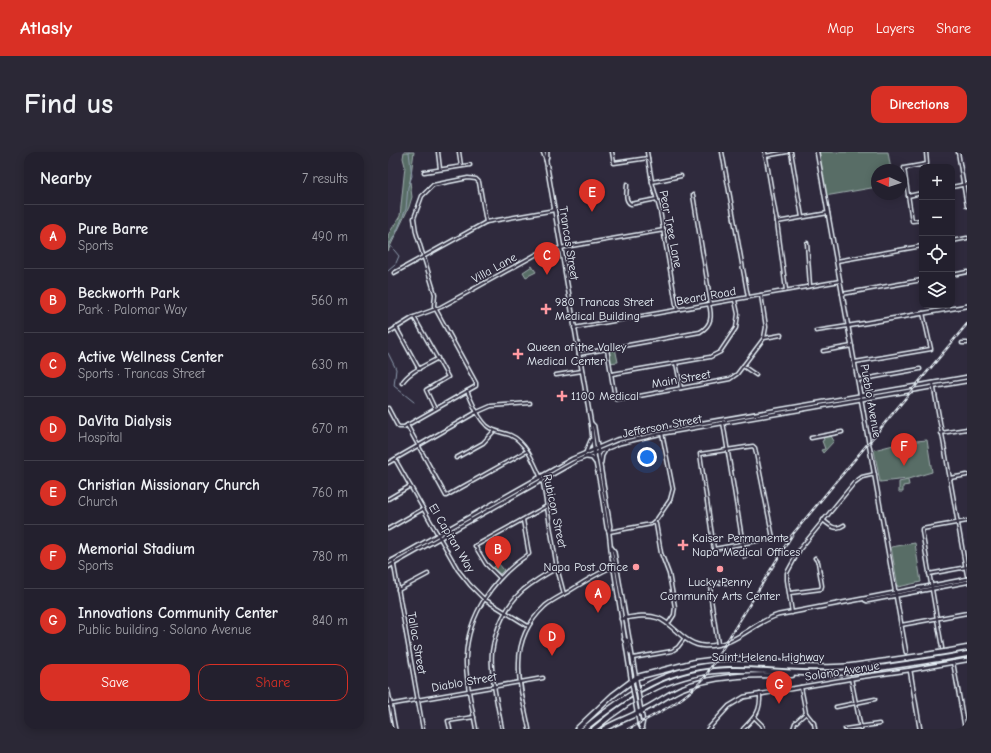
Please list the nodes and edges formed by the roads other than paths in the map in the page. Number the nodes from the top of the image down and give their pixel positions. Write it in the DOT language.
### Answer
graph roads {
  1 [pos="438,152"];
  2 [pos="459,152"];
  3 [pos="543,152"];
  4 [pos="546,152"];
  5 [pos="612,152"];
  6 [pos="647,152"];
  7 [pos="722,152"];
  8 [pos="765,152"];
  9 [pos="787,152"];
  10 [pos="790,152"];
  11 [pos="817,152"];
  12 [pos="926,152"];
  13 [pos="958,152"];
  14 [pos="766,156"];
  15 [pos="648,158"];
  16 [pos="546,160"];
  17 [pos="470,165"];
  18 [pos="461,166"];
  19 [pos="441,169"];
  20 [pos="424,172"];
  21 [pos="681,176"];
  22 [pos="652,182"];
  23 [pos="627,184"];
  24 [pos="967,184"];
  25 [pos="963,185"];
  26 [pos="955,186"];
  27 [pos="919,194"];
  28 [pos="693,195"];
  29 [pos="908,196"];
  30 [pos="657,199"];
  31 [pos="967,206"];
  32 [pos="554,210"];
  33 [pos="828,213"];
  34 [pos="802,217"];
  35 [pos="919,220"];
  36 [pos="486,222"];
  37 [pos="777,222"];
  38 [pos="664,230"];
  39 [pos="967,238"];
  40 [pos="955,240"];
  41 [pos="807,243"];
  42 [pos="919,247"];
  43 [pos="561,248"];
  44 [pos="423,256"];
  45 [pos="837,261"];
  46 [pos="967,272"];
  47 [pos="394,273"];
  48 [pos="955,274"];
  49 [pos="840,281"];
  50 [pos="919,281"];
  51 [pos="810,286"];
  52 [pos="786,290"];
  53 [pos="842,294"];
  54 [pos="761,295"];
  55 [pos="748,297"];
  56 [pos="735,300"];
  57 [pos="710,304"];
  58 [pos="967,306"];
  59 [pos="435,310"];
  60 [pos="677,310"];
  61 [pos="923,314"];
  62 [pos="414,317"];
  63 [pos="848,326"];
  64 [pos="396,327"];
  65 [pos="574,328"];
  66 [pos="816,331"];
  67 [pos="388,333"];
  68 [pos="781,335"];
  69 [pos="764,338"];
  70 [pos="967,342"];
  71 [pos="962,343"];
  72 [pos="852,346"];
  73 [pos="607,349"];
  74 [pos="823,351"];
  75 [pos="579,354"];
  76 [pos="438,358"];
  77 [pos="855,362"];
  78 [pos="676,363"];
  79 [pos="743,366"];
  80 [pos="419,369"];
  81 [pos="920,369"];
  82 [pos="582,371"];
  83 [pos="611,374"];
  84 [pos="556,375"];
  85 [pos="756,375"];
  86 [pos="967,378"];
  87 [pos="858,380"];
  88 [pos="967,381"];
  89 [pos="402,383"];
  90 [pos="933,383"];
  91 [pos="934,387"];
  92 [pos="681,388"];
  93 [pos="467,391"];
  94 [pos="861,396"];
  95 [pos="862,400"];
  96 [pos="530,403"];
  97 [pos="388,408"];
  98 [pos="435,409"];
  99 [pos="477,412"];
  100 [pos="723,422"];
  101 [pos="591,424"];
  102 [pos="407,425"];
  103 [pos="967,429"];
  104 [pos="494,431"];
  105 [pos="662,432"];
  106 [pos="842,432"];
  107 [pos="942,433"];
  108 [pos="592,438"];
  109 [pos="811,438"];
  110 [pos="597,440"];
  111 [pos="606,444"];
  112 [pos="418,446"];
  113 [pos="598,447"];
  114 [pos="607,448"];
  115 [pos="593,449"];
  116 [pos="728,450"];
  117 [pos="527,451"];
  118 [pos="586,452"];
  119 [pos="599,452"];
  120 [pos="594,453"];
  121 [pos="585,457"];
  122 [pos="456,458"];
  123 [pos="395,459"];
  124 [pos="388,463"];
  125 [pos="596,464"];
  126 [pos="601,467"];
  127 [pos="875,474"];
  128 [pos="967,475"];
  129 [pos="541,478"];
  130 [pos="950,478"];
  131 [pos="410,486"];
  132 [pos="604,496"];
  133 [pos="388,499"];
  134 [pos="547,506"];
  135 [pos="423,509"];
  136 [pos="523,520"];
  137 [pos="823,520"];
  138 [pos="967,521"];
  139 [pos="654,522"];
  140 [pos="957,523"];
  141 [pos="844,525"];
  142 [pos="388,529"];
  143 [pos="609,532"];
  144 [pos="437,534"];
  145 [pos="439,538"];
  146 [pos="743,543"];
  147 [pos="611,546"];
  148 [pos="746,557"];
  149 [pos="816,558"];
  150 [pos="393,560"];
  151 [pos="388,563"];
  152 [pos="393,564"];
  153 [pos="614,566"];
  154 [pos="388,567"];
  155 [pos="966,567"];
  156 [pos="557,568"];
  157 [pos="428,574"];
  158 [pos="929,574"];
  159 [pos="967,575"];
  160 [pos="500,578"];
  161 [pos="619,578"];
  162 [pos="967,580"];
  163 [pos="732,584"];
  164 [pos="931,587"];
  165 [pos="398,590"];
  166 [pos="790,593"];
  167 [pos="564,594"];
  168 [pos="896,594"];
  169 [pos="484,599"];
  170 [pos="505,613"];
  171 [pos="792,613"];
  172 [pos="967,613"];
  173 [pos="625,618"];
  174 [pos="621,619"];
  175 [pos="937,619"];
  176 [pos="668,625"];
  177 [pos="901,625"];
  178 [pos="528,626"];
  179 [pos="624,638"];
  180 [pos="684,639"];
  181 [pos="718,644"];
  182 [pos="942,648"];
  183 [pos="967,648"];
  184 [pos="906,652"];
  185 [pos="632,653"];
  186 [pos="967,654"];
  187 [pos="633,658"];
  188 [pos="967,660"];
  189 [pos="953,662"];
  190 [pos="812,667"];
  191 [pos="910,670"];
  192 [pos="824,673"];
  193 [pos="543,678"];
  194 [pos="636,678"];
  195 [pos="851,678"];
  196 [pos="520,681"];
  197 [pos="632,683"];
  198 [pos="495,686"];
  199 [pos="801,687"];
  200 [pos="469,690"];
  201 [pos="388,691"];
  202 [pos="760,694"];
  203 [pos="418,700"];
  204 [pos="875,700"];
  205 [pos="855,703"];
  206 [pos="389,705"];
  207 [pos="836,708"];
  208 [pos="639,712"];
  209 [pos="806,713"];
  210 [pos="474,717"];
  211 [pos="754,717"];
  212 [pos="879,724"];
  213 [pos="642,728"];
  214 [pos="861,728"];
  215 [pos="395,729"];
  216 [pos="423,729"];
  217 [pos="450,729"];
  218 [pos="476,729"];
  219 [pos="502,729"];
  220 [pos="529,729"];
  221 [pos="577,729"];
  222 [pos="584,729"];
  223 [pos="594,729"];
  224 [pos="604,729"];
  225 [pos="708,729"];
  226 [pos="743,729"];
  227 [pos="764,729"];
  228 [pos="793,729"];
  229 [pos="815,729"];
  230 [pos="845,729"];
  231 [pos="920,729"];
  232 [pos="965,729"];
  1 -- 19 [label="street"];
  2 -- 18 [label="street"];
  3 -- 16 [label="main road, Trancas Street"];
  4 -- 16 [label="main road, Trancas Street"];
  5 -- 15 [label="street"];
  6 -- 15 [label="street, Pear Tree Lane"];
  7 -- 55 [label="street"];
  8 -- 14 [label="street"];
  9 -- 14 [label="street"];
  10 -- 34 [label="street"];
  11 -- 33 [label="main road, Pueblo Avenue"];
  12 -- 29 [label="street"];
  13 -- 25 [label="street"];
  14 -- 37 [label="street"];
  15 -- 22 [label="street, Pear Tree Lane"];
  16 -- 32 [label="main road, Trancas Street"];
  17 -- 18 [label="street"];
  18 -- 19 [label="street"];
  19 -- 20 [label="street"];
  21 -- 22 [label="street"];
  22 -- 30 [label="street, Pear Tree Lane"];
  23 -- 30 [label="street"];
  24 -- 25 [label="street"];
  25 -- 26 [label="street"];
  25 -- 31 [label="street"];
  27 -- 29 [label="street"];
  28 -- 57 [label="street"];
  29 -- 35 [label="street"];
  30 -- 38 [label="street, Pear Tree Lane"];
  32 -- 36 [label="street"];
  32 -- 43 [label="main road, Trancas Street"];
  33 -- 34 [label="street"];
  33 -- 45 [label="main road, Pueblo Avenue"];
  34 -- 37 [label="street"];
  36 -- 44 [label="street"];
  36 -- 44 [label="street"];
  37 -- 52 [label="street"];
  38 -- 43 [label="street, Villa Lane"];
  38 -- 60 [label="street, Pear Tree Lane"];
  39 -- 40 [label="street"];
  41 -- 51 [label="street"];
  42 -- 45 [label="street"];
  43 -- 59 [label="street, Villa Lane"];
  43 -- 65 [label="main road, Trancas Street"];
  44 -- 47 [label="street"];
  44 -- 59 [label="street"];
  45 -- 49 [label="main road, Pueblo Avenue"];
  46 -- 48 [label="street"];
  49 -- 51 [label="street, Beard Road"];
  49 -- 53 [label="main road, Pueblo Avenue"];
  50 -- 53 [label="street"];
  51 -- 52 [label="street, Beard Road"];
  52 -- 54 [label="street, Beard Road"];
  53 -- 63 [label="main road, Pueblo Avenue"];
  54 -- 55 [label="street, Beard Road"];
  54 -- 69 [label="street"];
  55 -- 56 [label="street, Beard Road"];
  56 -- 57 [label="street, Beard Road"];
  56 -- 78 [label="street"];
  57 -- 60 [label="street, Beard Road"];
  57 -- 73 [label="street"];
  58 -- 61 [label="main road"];
  59 -- 62 [label="street, Villa Lane"];
  59 -- 93 [label="street"];
  60 -- 65 [label="street, Beard Road"];
  61 -- 63 [label="main road"];
  61 -- 77 [label="street"];
  62 -- 64 [label="street, Villa Lane"];
  62 -- 76 [label="street"];
  63 -- 66 [label="street"];
  63 -- 72 [label="main road, Pueblo Avenue"];
  64 -- 67 [label="street, Villa Lane"];
  64 -- 80 [label="street"];
  65 -- 75 [label="main road, Trancas Street"];
  68 -- 69 [label="street"];
  69 -- 79 [label="street, Main Street"];
  70 -- 71 [label="street"];
  72 -- 74 [label="street"];
  72 -- 77 [label="main road, Pueblo Avenue"];
  73 -- 75 [label="street"];
  73 -- 83 [label="street, Main Street"];
  75 -- 82 [label="main road, Trancas Street"];
  76 -- 80 [label="street"];
  76 -- 98 [label="street"];
  77 -- 87 [label="main road, Pueblo Avenue"];
  78 -- 83 [label="street"];
  78 -- 92 [label="street"];
  79 -- 85 [label="street"];
  79 -- 92 [label="street, Main Street"];
  80 -- 89 [label="street"];
  81 -- 87 [label="street"];
  82 -- 84 [label="street"];
  82 -- 101 [label="main road, Trancas Street"];
  83 -- 92 [label="street, Main Street"];
  86 -- 90 [label="main road, Jefferson Street"];
  87 -- 94 [label="main road, Pueblo Avenue"];
  88 -- 91 [label="main road, Jefferson Street"];
  90 -- 91 [label="street"];
  90 -- 94 [label="main road, Jefferson Street"];
  91 -- 95 [label="main road, Jefferson Street"];
  91 -- 107 [label="street"];
  93 -- 98 [label="street"];
  93 -- 99 [label="street, Rubicon Street"];
  94 -- 95 [label="main road, Pueblo Avenue"];
  94 -- 100 [label="main road, Jefferson Street"];
  95 -- 100 [label="main road, Jefferson Street"];
  95 -- 127 [label="main road, Pueblo Avenue"];
  96 -- 99 [label="street"];
  97 -- 102 [label="street"];
  98 -- 102 [label="street"];
  99 -- 104 [label="street, Rubicon Street"];
  99 -- 112 [label="street"];
  100 -- 105 [label="main road, Jefferson Street"];
  100 -- 116 [label="street"];
  101 -- 108 [label="main road, Trancas Street"];
  101 -- 110 [label="main road, Trancas Street"];
  102 -- 112 [label="street"];
  103 -- 107 [label="street"];
  104 -- 117 [label="street, Rubicon Street"];
  104 -- 122 [label="street"];
  105 -- 111 [label="main road, Jefferson Street"];
  105 -- 114 [label="main road, Jefferson Street"];
  105 -- 139 [label="street"];
  106 -- 109 [label="street"];
  107 -- 130 [label="street"];
  108 -- 115 [label="main road, Trancas Street"];
  108 -- 118 [label="main road"];
  110 -- 111 [label="main road"];
  110 -- 113 [label="main road, Trancas Street"];
  111 -- 113 [label="main road, Jefferson Street"];
  112 -- 117 [label="street"];
  112 -- 123 [label="street"];
  113 -- 115 [label="main road, Jefferson Street"];
  113 -- 119 [label="main road, Trancas Street"];
  114 -- 119 [label="main road, Jefferson Street"];
  114 -- 126 [label="main road"];
  115 -- 118 [label="main road, Jefferson Street"];
  115 -- 120 [label="main road, Trancas Street"];
  116 -- 146 [label="street"];
  116 -- 146 [label="street"];
  116 -- 146 [label="street"];
  117 -- 129 [label="street, Rubicon Street"];
  118 -- 129 [label="main road, Jefferson Street"];
  119 -- 120 [label="main road, Jefferson Street"];
  119 -- 126 [label="main road, Trancas Street"];
  120 -- 121 [label="main road, Jefferson Street"];
  120 -- 125 [label="main road, Trancas Street"];
  121 -- 125 [label="main road"];
  121 -- 129 [label="main road, Jefferson Street"];
  123 -- 124 [label="street"];
  123 -- 131 [label="street, El Capitan Way"];
  125 -- 132 [label="main road, Trancas Street"];
  126 -- 132 [label="main road, Trancas Street"];
  127 -- 137 [label="street"];
  127 -- 168 [label="main road, Pueblo Avenue"];
  128 -- 130 [label="street"];
  129 -- 134 [label="street, Rubicon Street"];
  129 -- 144 [label="main road, Jefferson Street"];
  129 -- 145 [label="main road, Jefferson Street"];
  130 -- 140 [label="street"];
  131 -- 133 [label="street"];
  131 -- 135 [label="street, El Capitan Way"];
  132 -- 143 [label="main road, Trancas Street"];
  132 -- 143 [label="main road, Trancas Street"];
  134 -- 136 [label="street"];
  134 -- 156 [label="street, Rubicon Street"];
  135 -- 142 [label="street"];
  135 -- 144 [label="street, El Capitan Way"];
  136 -- 160 [label="street"];
  136 -- 160 [label="street"];
  137 -- 141 [label="street"];
  137 -- 166 [label="street"];
  138 -- 140 [label="street"];
  139 -- 143 [label="street"];
  139 -- 176 [label="street"];
  140 -- 155 [label="street"];
  140 -- 158 [label="street"];
  143 -- 147 [label="main road, Trancas Street"];
  144 -- 145 [label="street, El Capitan Way"];
  144 -- 150 [label="main road, Jefferson Street"];
  145 -- 152 [label="main road, Jefferson Street"];
  145 -- 169 [label="street, El Capitan Way"];
  146 -- 148 [label="street"];
  147 -- 153 [label="main road, Trancas Street"];
  147 -- 161 [label="main road, Trancas Street"];
  149 -- 166 [label="street"];
  150 -- 151 [label="main road, Jefferson Street"];
  150 -- 152 [label="street, Tallac Street"];
  152 -- 154 [label="main road, Jefferson Street"];
  152 -- 165 [label="street, Tallac Street"];
  153 -- 161 [label="main road"];
  153 -- 167 [label="street"];
  153 -- 174 [label="main road, Trancas Street"];
  155 -- 158 [label="street"];
  155 -- 159 [label="street"];
  156 -- 167 [label="street, Rubicon Street"];
  156 -- 170 [label="street"];
  157 -- 165 [label="street"];
  158 -- 164 [label="street"];
  160 -- 169 [label="street"];
  161 -- 173 [label="main road, Trancas Street"];
  162 -- 164 [label="main road"];
  163 -- 181 [label="street"];
  164 -- 168 [label="main road"];
  164 -- 175 [label="street"];
  165 -- 203 [label="street, Tallac Street"];
  166 -- 171 [label="street"];
  167 -- 178 [label="street"];
  168 -- 171 [label="main road"];
  168 -- 177 [label="main road, Pueblo Avenue"];
  169 -- 170 [label="street, El Capitan Way"];
  169 -- 200 [label="street"];
  170 -- 178 [label="street, El Capitan Way"];
  170 -- 198 [label="street"];
  171 -- 181 [label="main road"];
  172 -- 175 [label="street"];
  173 -- 174 [label="main road"];
  173 -- 176 [label="main road"];
  173 -- 185 [label="main road, Trancas Street"];
  174 -- 179 [label="main road, Trancas Street"];
  175 -- 177 [label="street"];
  175 -- 182 [label="street"];
  176 -- 180 [label="main road"];
  177 -- 184 [label="main road, Pueblo Avenue"];
  178 -- 196 [label="street"];
  179 -- 185 [label="main road"];
  179 -- 197 [label="main road, Trancas Street"];
  180 -- 181 [label="main road"];
  180 -- 187 [label="street"];
  183 -- 190 [label="highway, Saint Helena Highway"];
  185 -- 187 [label="main road, Trancas Street"];
  186 -- 192 [label="highway, Saint Helena Highway"];
  187 -- 194 [label="main road, Trancas Street"];
  188 -- 189 [label="main road, Solano Avenue"];
  189 -- 191 [label="main road, Solano Avenue"];
  189 -- 232 [label="street"];
  190 -- 194 [label="highway"];
  190 -- 222 [label="highway, Saint Helena Highway"];
  191 -- 195 [label="main road, Solano Avenue"];
  191 -- 231 [label="main road"];
  192 -- 208 [label="highway"];
  192 -- 223 [label="highway, Saint Helena Highway"];
  193 -- 196 [label="street, Diablo Street"];
  194 -- 197 [label="highway"];
  194 -- 208 [label="main road, Trancas Street, bridge"];
  195 -- 199 [label="main road, Solano Avenue"];
  195 -- 205 [label="street"];
  196 -- 198 [label="street, Diablo Street"];
  196 -- 220 [label="street"];
  197 -- 208 [label="main road, Trancas Street, bridge"];
  197 -- 221 [label="highway"];
  198 -- 200 [label="street, Diablo Street"];
  198 -- 219 [label="street"];
  199 -- 202 [label="main road, Solano Avenue"];
  199 -- 209 [label="street"];
  200 -- 203 [label="street, Diablo Street"];
  200 -- 210 [label="street"];
  201 -- 206 [label="main road"];
  202 -- 211 [label="street"];
  202 -- 225 [label="main road, Solano Avenue"];
  203 -- 206 [label="street, Diablo Street"];
  203 -- 216 [label="street, Tallac Street"];
  204 -- 205 [label="street"];
  205 -- 207 [label="street"];
  205 -- 214 [label="street"];
  206 -- 215 [label="main road"];
  208 -- 213 [label="main road"];
  208 -- 224 [label="highway"];
  209 -- 228 [label="street"];
  209 -- 229 [label="street"];
  210 -- 217 [label="street"];
  210 -- 218 [label="street"];
  211 -- 226 [label="street"];
  211 -- 227 [label="street"];
  212 -- 214 [label="street"];
  214 -- 230 [label="street"];
}
